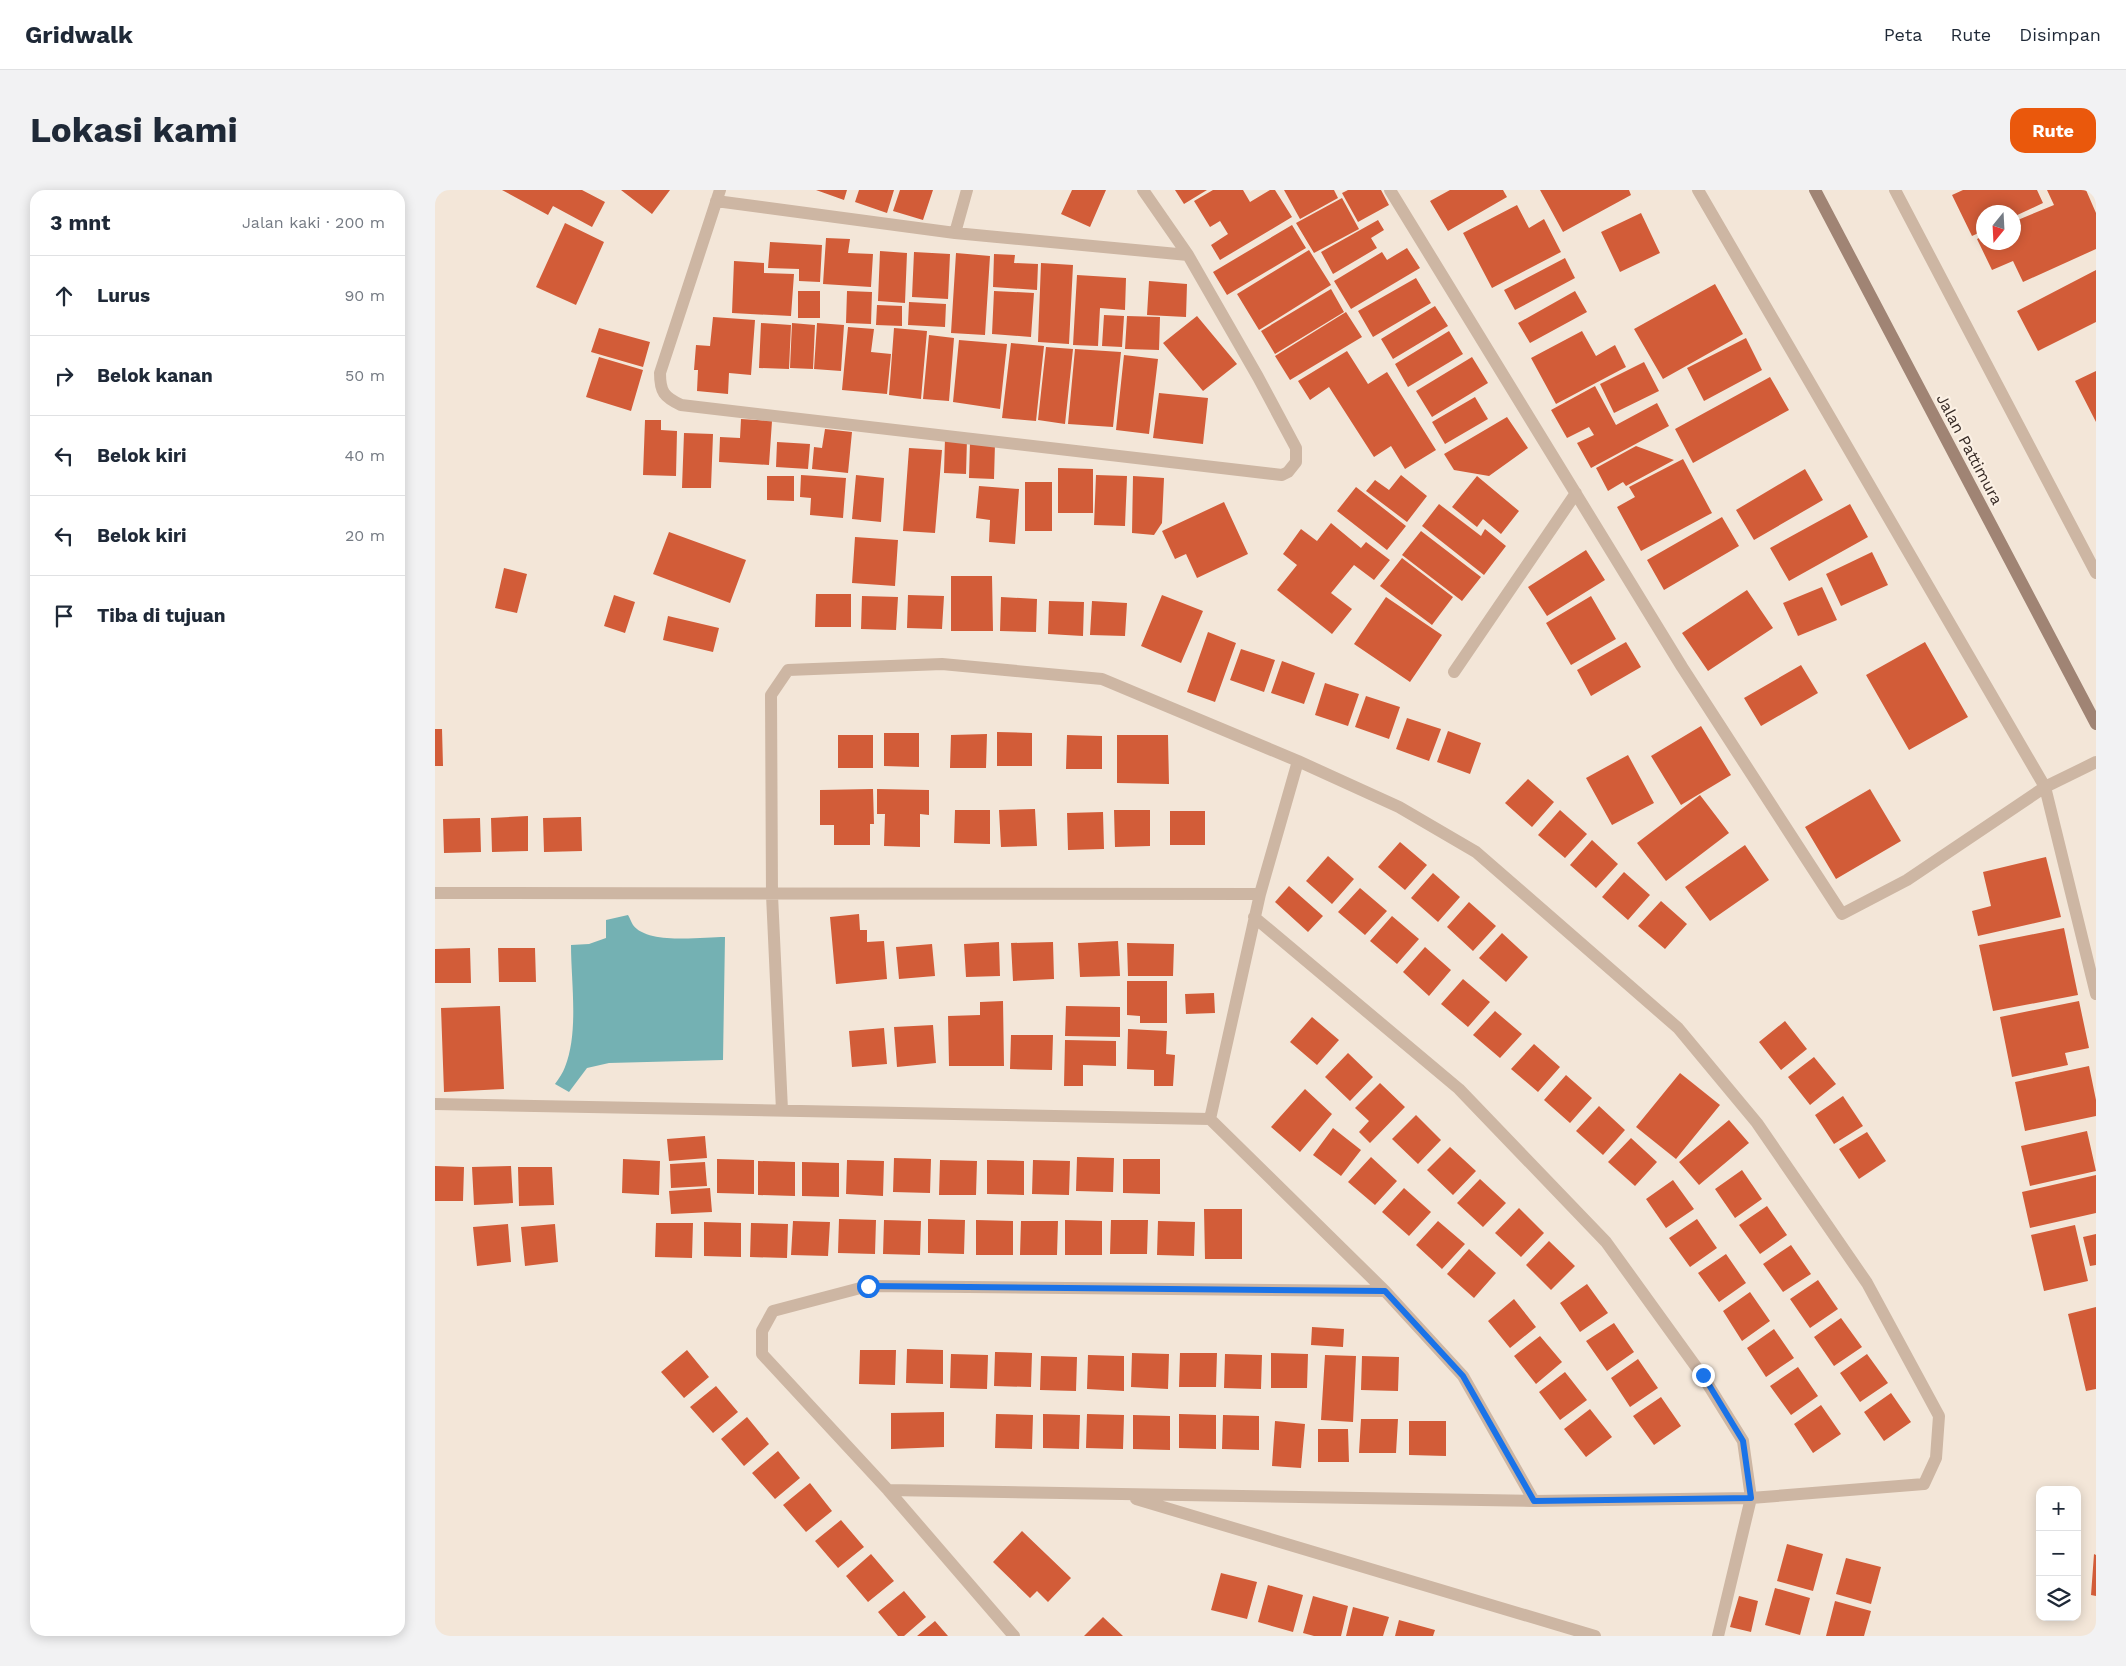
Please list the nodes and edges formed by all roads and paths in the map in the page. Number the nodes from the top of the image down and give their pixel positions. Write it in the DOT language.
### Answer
graph roads {
  1 [pos="967,190"];
  2 [pos="1143,190"];
  3 [pos="1390,190"];
  4 [pos="1698,190"];
  5 [pos="1815,190"];
  6 [pos="1895,190"];
  7 [pos="718,195"];
  8 [pos="955,233"];
  9 [pos="1188,255"];
  10 [pos="1575,493"];
  11 [pos="2096,573"];
  12 [pos="1454,672"];
  13 [pos="2096,724"];
  14 [pos="1298,761"];
  15 [pos="2096,762"];
  16 [pos="2045,787"];
  17 [pos="435,894"];
  18 [pos="1260,894"];
  19 [pos="772,895"];
  20 [pos="1255,916"];
  21 [pos="2096,994"];
  22 [pos="435,1104"];
  23 [pos="782,1110"];
  24 [pos="1210,1119"];
  25 [pos="1385,1291"];
  26 [pos="888,1490"];
  27 [pos="1122,1494"];
  28 [pos="1751,1498"];
  29 [pos="1534,1501"];
  30 [pos="1014,1636"];
  31 [pos="1595,1636"];
  32 [pos="1718,1636"];
  1 -- 8 [label="street"];
  2 -- 9 [label="street"];
  3 -- 10 [label="street"];
  4 -- 16 [label="street"];
  5 -- 13 [label="street, Jalan Pattimura"];
  6 -- 11 [label="street"];
  7 -- 8 [label="street"];
  7 -- 9 [label="street"];
  8 -- 9 [label="street"];
  10 -- 12 [label="street"];
  10 -- 16 [label="street"];
  14 -- 18 [label="street"];
  14 -- 19 [label="street"];
  14 -- 28 [label="street"];
  15 -- 16 [label="street"];
  16 -- 21 [label="street"];
  17 -- 19 [label="street"];
  18 -- 19 [label="street"];
  18 -- 20 [label="street"];
  19 -- 23 [label="street"];
  20 -- 24 [label="street"];
  20 -- 28 [label="street"];
  22 -- 23 [label="street"];
  23 -- 24 [label="street"];
  24 -- 25 [label="street"];
  25 -- 26 [label="street"];
  25 -- 29 [label="street"];
  26 -- 27 [label="street"];
  26 -- 30 [label="street"];
  27 -- 29 [label="street"];
  27 -- 31 [label="street"];
  28 -- 29 [label="street"];
  28 -- 32 [label="street"];
}
